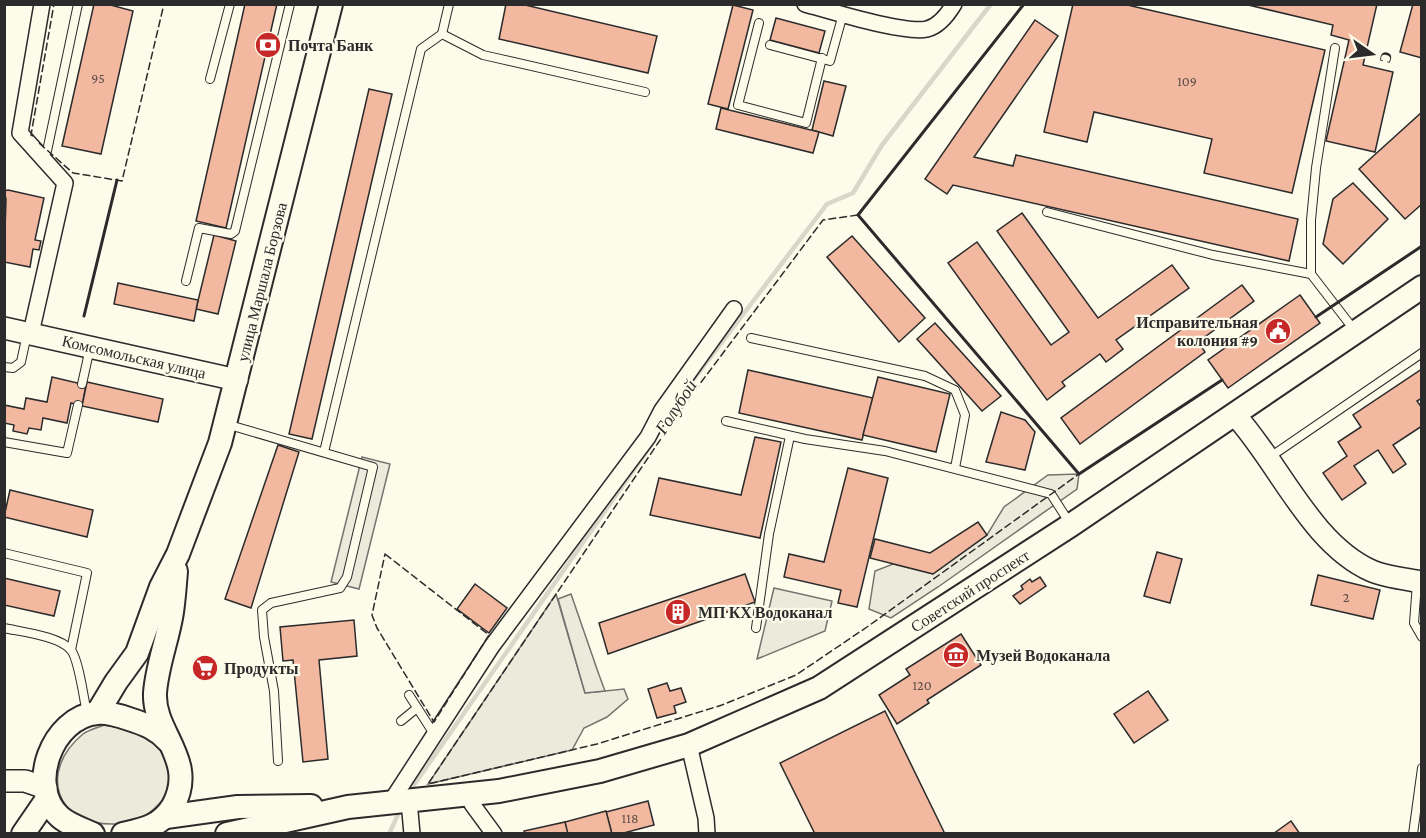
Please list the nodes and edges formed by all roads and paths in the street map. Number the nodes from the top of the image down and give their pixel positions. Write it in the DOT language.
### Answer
graph roads {
  1 [pos="42,4"];
  2 [pos="78,4"];
  3 [pos="230,4"];
  4 [pos="290,4"];
  5 [pos="331,4"];
  6 [pos="449,4"];
  7 [pos="805,4"];
  8 [pos="954,4"];
  9 [pos="843,14"];
  10 [pos="759,23"];
  11 [pos="442,34"];
  12 [pos="770,45"];
  13 [pos="1335,48"];
  14 [pos="822,58"];
  15 [pos="210,79"];
  16 [pos="645,92"];
  17 [pos="43,159"];
  18 [pos="1047,212"];
  19 [pos="1311,274"];
  20 [pos="186,281"];
  21 [pos="1422,287"];
  22 [pos="734,309"];
  23 [pos="4,328"];
  24 [pos="1356,332"];
  25 [pos="29,333"];
  26 [pos="751,338"];
  27 [pos="90,347"];
  28 [pos="1422,353"];
  29 [pos="4,367"];
  30 [pos="237,380"];
  31 [pos="82,384"];
  32 [pos="78,405"];
  33 [pos="1235,415"];
  34 [pos="726,421"];
  35 [pos="226,424"];
  36 [pos="790,435"];
  37 [pos="4,442"];
  38 [pos="324,452"];
  39 [pos="1269,458"];
  40 [pos="955,468"];
  41 [pos="1071,525"];
  42 [pos="4,553"];
  43 [pos="178,554"];
  44 [pos="1419,581"];
  45 [pos="4,628"];
  46 [pos="756,628"];
  47 [pos="1422,637"];
  48 [pos="71,650"];
  49 [pos="409,695"];
  50 [pos="417,708"];
  51 [pos="93,714"];
  52 [pos="401,721"];
  53 [pos="434,734"];
  54 [pos="172,745"];
  55 [pos="689,745"];
  56 [pos="278,761"];
  57 [pos="1422,768"];
  58 [pos="4,782"];
  59 [pos="46,793"];
  60 [pos="472,799"];
  61 [pos="403,802"];
  62 [pos="348,807"];
  63 [pos="166,817"];
  64 [pos="292,825"];
  65 [pos="24,834"];
  66 [pos="93,834"];
  67 [pos="123,834"];
  68 [pos="227,834"];
  69 [pos="412,834"];
  70 [pos="494,834"];
  71 [pos="707,834"];
  72 [pos="1413,834"];
  1 -- 17 [label="street"];
  2 -- 17 [label="lane"];
  3 -- 15 [label="lane"];
  4 -- 20 [label="lane"];
  5 -- 30 [label="main road, улица Маршала Борзова"];
  6 -- 11 [label="lane"];
  7 -- 9 [label="street"];
  8 -- 9 [label="street"];
  9 -- 14 [label="lane"];
  10 -- 14 [label="lane"];
  11 -- 16 [label="lane"];
  11 -- 38 [label="lane"];
  12 -- 14 [label="lane"];
  13 -- 19 [label="lane"];
  17 -- 25 [label="street"];
  18 -- 19 [label="lane"];
  19 -- 24 [label="lane"];
  21 -- 24 [label="main road, Советский проспект"];
  22 -- 53 [label="street"];
  23 -- 25 [label="main road, Комсомольская улица"];
  24 -- 33 [label="main road, Советский проспект"];
  25 -- 27 [label="main road, Комсомольская улица"];
  25 -- 29 [label="lane"];
  26 -- 40 [label="lane"];
  27 -- 30 [label="main road, Комсомольская улица"];
  27 -- 31 [label="lane"];
  28 -- 39 [label="lane"];
  30 -- 35 [label="main road, улица Маршала Борзова"];
  32 -- 37 [label="lane"];
  33 -- 39 [label="main road"];
  33 -- 41 [label="main road, Советский проспект"];
  34 -- 36 [label="lane"];
  35 -- 38 [label="lane"];
  35 -- 43 [label="main road, улица Маршала Борзова"];
  36 -- 40 [label="lane"];
  36 -- 46 [label="lane"];
  38 -- 56 [label="lane"];
  39 -- 44 [label="main road"];
  40 -- 41 [label="lane"];
  41 -- 55 [label="main road, Советский проспект"];
  42 -- 48 [label="lane"];
  43 -- 51 [label="main road, улица Маршала Борзова"];
  43 -- 54 [label="main road, улица Маршала Борзова"];
  44 -- 47 [label="lane"];
  45 -- 48 [label="lane"];
  48 -- 51 [label="lane"];
  49 -- 50 [label="lane"];
  50 -- 52 [label="lane"];
  50 -- 53 [label="lane"];
  51 -- 54 [label="main road"];
  51 -- 59 [label="main road, улица Маршала Борзова"];
  53 -- 61 [label="street"];
  54 -- 63 [label="main road, улица Маршала Борзова"];
  55 -- 60 [label="main road, Советский проспект"];
  55 -- 71 [label="street"];
  57 -- 72 [label="lane"];
  58 -- 59 [label="main road"];
  59 -- 65 [label="main road"];
  59 -- 66 [label="main road"];
  60 -- 61 [label="main road, Советский проспект"];
  60 -- 70 [label="street"];
  61 -- 62 [label="main road, Советский проспект"];
  61 -- 69 [label="street"];
  62 -- 63 [label="main road, Советский проспект"];
  62 -- 64 [label="main road, Советский проспект"];
  63 -- 67 [label="main road"];
  64 -- 68 [label="main road, Советский проспект"];
}
